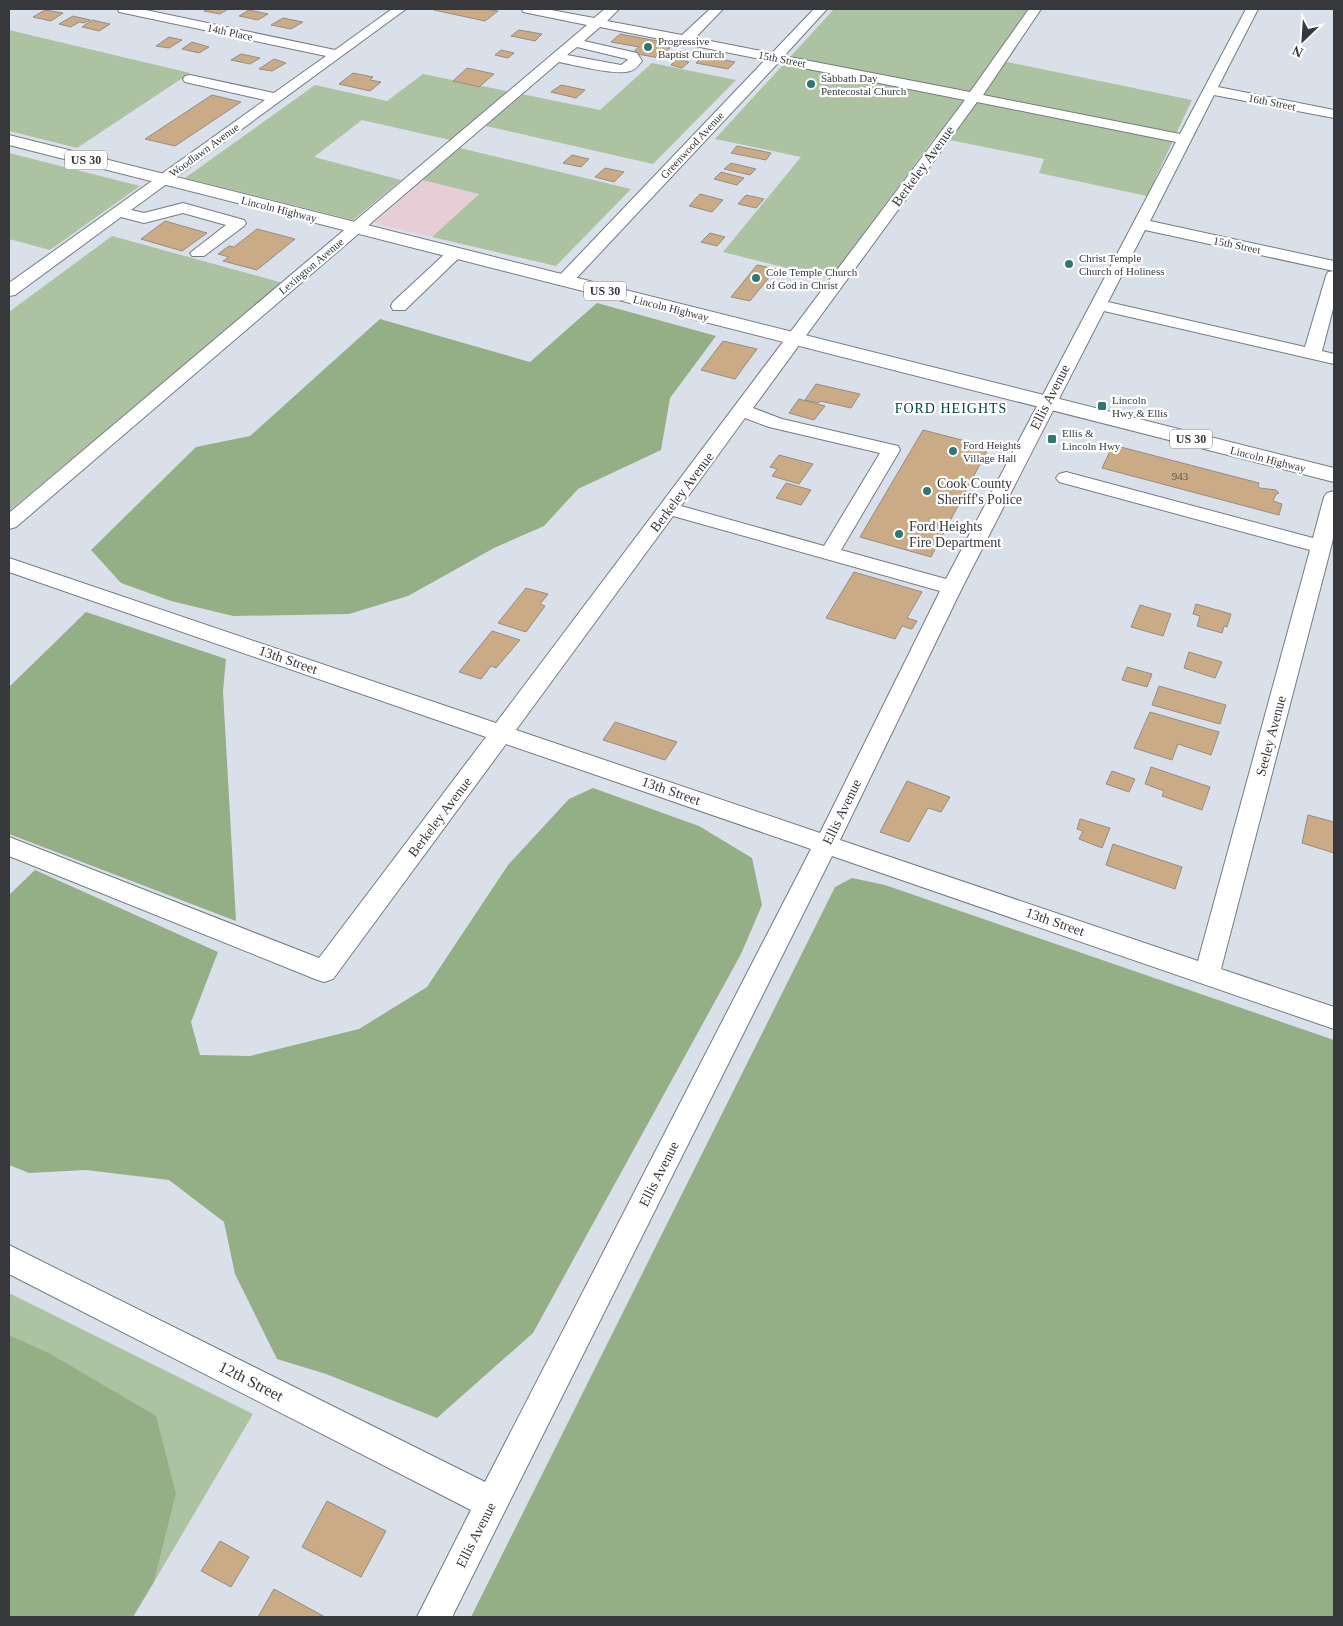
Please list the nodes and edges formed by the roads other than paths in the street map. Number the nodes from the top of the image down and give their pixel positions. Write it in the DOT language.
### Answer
graph roads {
  1 [pos="124,9"];
  2 [pos="400,9"];
  3 [pos="528,9"];
  4 [pos="613,9"];
  5 [pos="717,9"];
  6 [pos="820,9"];
  7 [pos="1035,9"];
  8 [pos="1252,9"];
  9 [pos="597,22"];
  10 [pos="685,40"];
  11 [pos="573,42"];
  12 [pos="337,54"];
  13 [pos="556,57"];
  14 [pos="775,57"];
  15 [pos="190,79"];
  16 [pos="1210,90"];
  17 [pos="974,97"];
  18 [pos="276,98"];
  19 [pos="1334,114"];
  20 [pos="1184,139"];
  21 [pos="9,140"];
  22 [pos="163,180"];
  23 [pos="222,194"];
  24 [pos="118,212"];
  25 [pos="198,212"];
  26 [pos="1140,224"];
  27 [pos="355,228"];
  28 [pos="198,253"];
  29 [pos="455,253"];
  30 [pos="1334,266"];
  31 [pos="1334,276"];
  32 [pos="564,281"];
  33 [pos="9,291"];
  34 [pos="1098,304"];
  35 [pos="399,306"];
  36 [pos="795,339"];
  37 [pos="1312,354"];
  38 [pos="1334,359"];
  39 [pos="1047,403"];
  40 [pos="742,410"];
  41 [pos="1334,475"];
  42 [pos="1066,478"];
  43 [pos="1334,497"];
  44 [pos="669,509"];
  45 [pos="9,523"];
  46 [pos="1321,546"];
  47 [pos="829,554"];
  48 [pos="9,565"];
  49 [pos="952,588"];
  50 [pos="503,734"];
  51 [pos="826,844"];
  52 [pos="11,851"];
  53 [pos="1207,974"];
  54 [pos="1334,1018"];
  55 [pos="9,1259"];
  56 [pos="492,1503"];
  57 [pos="434,1617"];
  1 -- 12 [label="street, 14th Place"];
  2 -- 12 [label="street, Woodlawn Avenue"];
  3 -- 9 [label="street, 15th Street"];
  4 -- 9 [label="street, Lexington Avenue"];
  5 -- 10 [label="street"];
  6 -- 14 [label="street, Greenwood Avenue"];
  7 -- 17 [label="street, Berkeley Avenue"];
  8 -- 16 [label="street, Ellis Avenue"];
  9 -- 10 [label="street, 15th Street"];
  9 -- 11 [label="street, Lexington Avenue"];
  10 -- 14 [label="street, 15th Street"];
  11 -- 13 [label="street, Lexington Avenue"];
  11 -- 13 [label="street"];
  12 -- 18 [label="street, Woodlawn Avenue"];
  13 -- 27 [label="street, Lexington Avenue"];
  14 -- 17 [label="street, 15th Street"];
  14 -- 32 [label="street, Greenwood Avenue"];
  15 -- 18 [label="street"];
  16 -- 19 [label="street, 16th Street"];
  16 -- 20 [label="street, Ellis Avenue"];
  17 -- 20 [label="street, 15th Street"];
  17 -- 36 [label="street, Berkeley Avenue"];
  18 -- 22 [label="street, Woodlawn Avenue"];
  20 -- 26 [label="street, Ellis Avenue"];
  21 -- 22 [label="main road, Lincoln Highway / US 30"];
  22 -- 23 [label="main road, Lincoln Highway / US 30"];
  22 -- 24 [label="street, Woodlawn Avenue"];
  23 -- 25 [label="street"];
  23 -- 27 [label="main road, Lincoln Highway / US 30"];
  24 -- 25 [label="street"];
  24 -- 33 [label="street, Woodlawn Avenue"];
  25 -- 28 [label="street"];
  26 -- 30 [label="street, 15th Street"];
  26 -- 34 [label="street, Ellis Avenue"];
  27 -- 29 [label="main road, Lincoln Highway / US 30"];
  27 -- 45 [label="street, Lexington Avenue"];
  29 -- 32 [label="main road, Lincoln Highway / US 30"];
  29 -- 35 [label="street"];
  31 -- 37 [label="street"];
  32 -- 36 [label="main road, Lincoln Highway / US 30"];
  34 -- 37 [label="street"];
  34 -- 39 [label="street, Ellis Avenue"];
  36 -- 39 [label="main road, Lincoln Highway / US 30"];
  36 -- 40 [label="street, Berkeley Avenue"];
  37 -- 38 [label="street"];
  39 -- 41 [label="main road, Lincoln Highway / US 30"];
  39 -- 49 [label="street, Ellis Avenue"];
  40 -- 44 [label="street, Berkeley Avenue"];
  40 -- 47 [label="street"];
  42 -- 46 [label="street"];
  43 -- 46 [label="street, Seeley Avenue"];
  44 -- 47 [label="street"];
  44 -- 50 [label="street, Berkeley Avenue"];
  46 -- 53 [label="street, Seeley Avenue"];
  47 -- 49 [label="street"];
  48 -- 50 [label="street, 13th Street"];
  49 -- 51 [label="street, Ellis Avenue"];
  50 -- 51 [label="street, 13th Street"];
  50 -- 52 [label="street, Berkeley Avenue"];
  51 -- 53 [label="street, 13th Street"];
  51 -- 56 [label="street, Ellis Avenue"];
  53 -- 54 [label="street, 13th Street"];
  55 -- 56 [label="street, 12th Street"];
  56 -- 57 [label="street, Ellis Avenue"];
}
